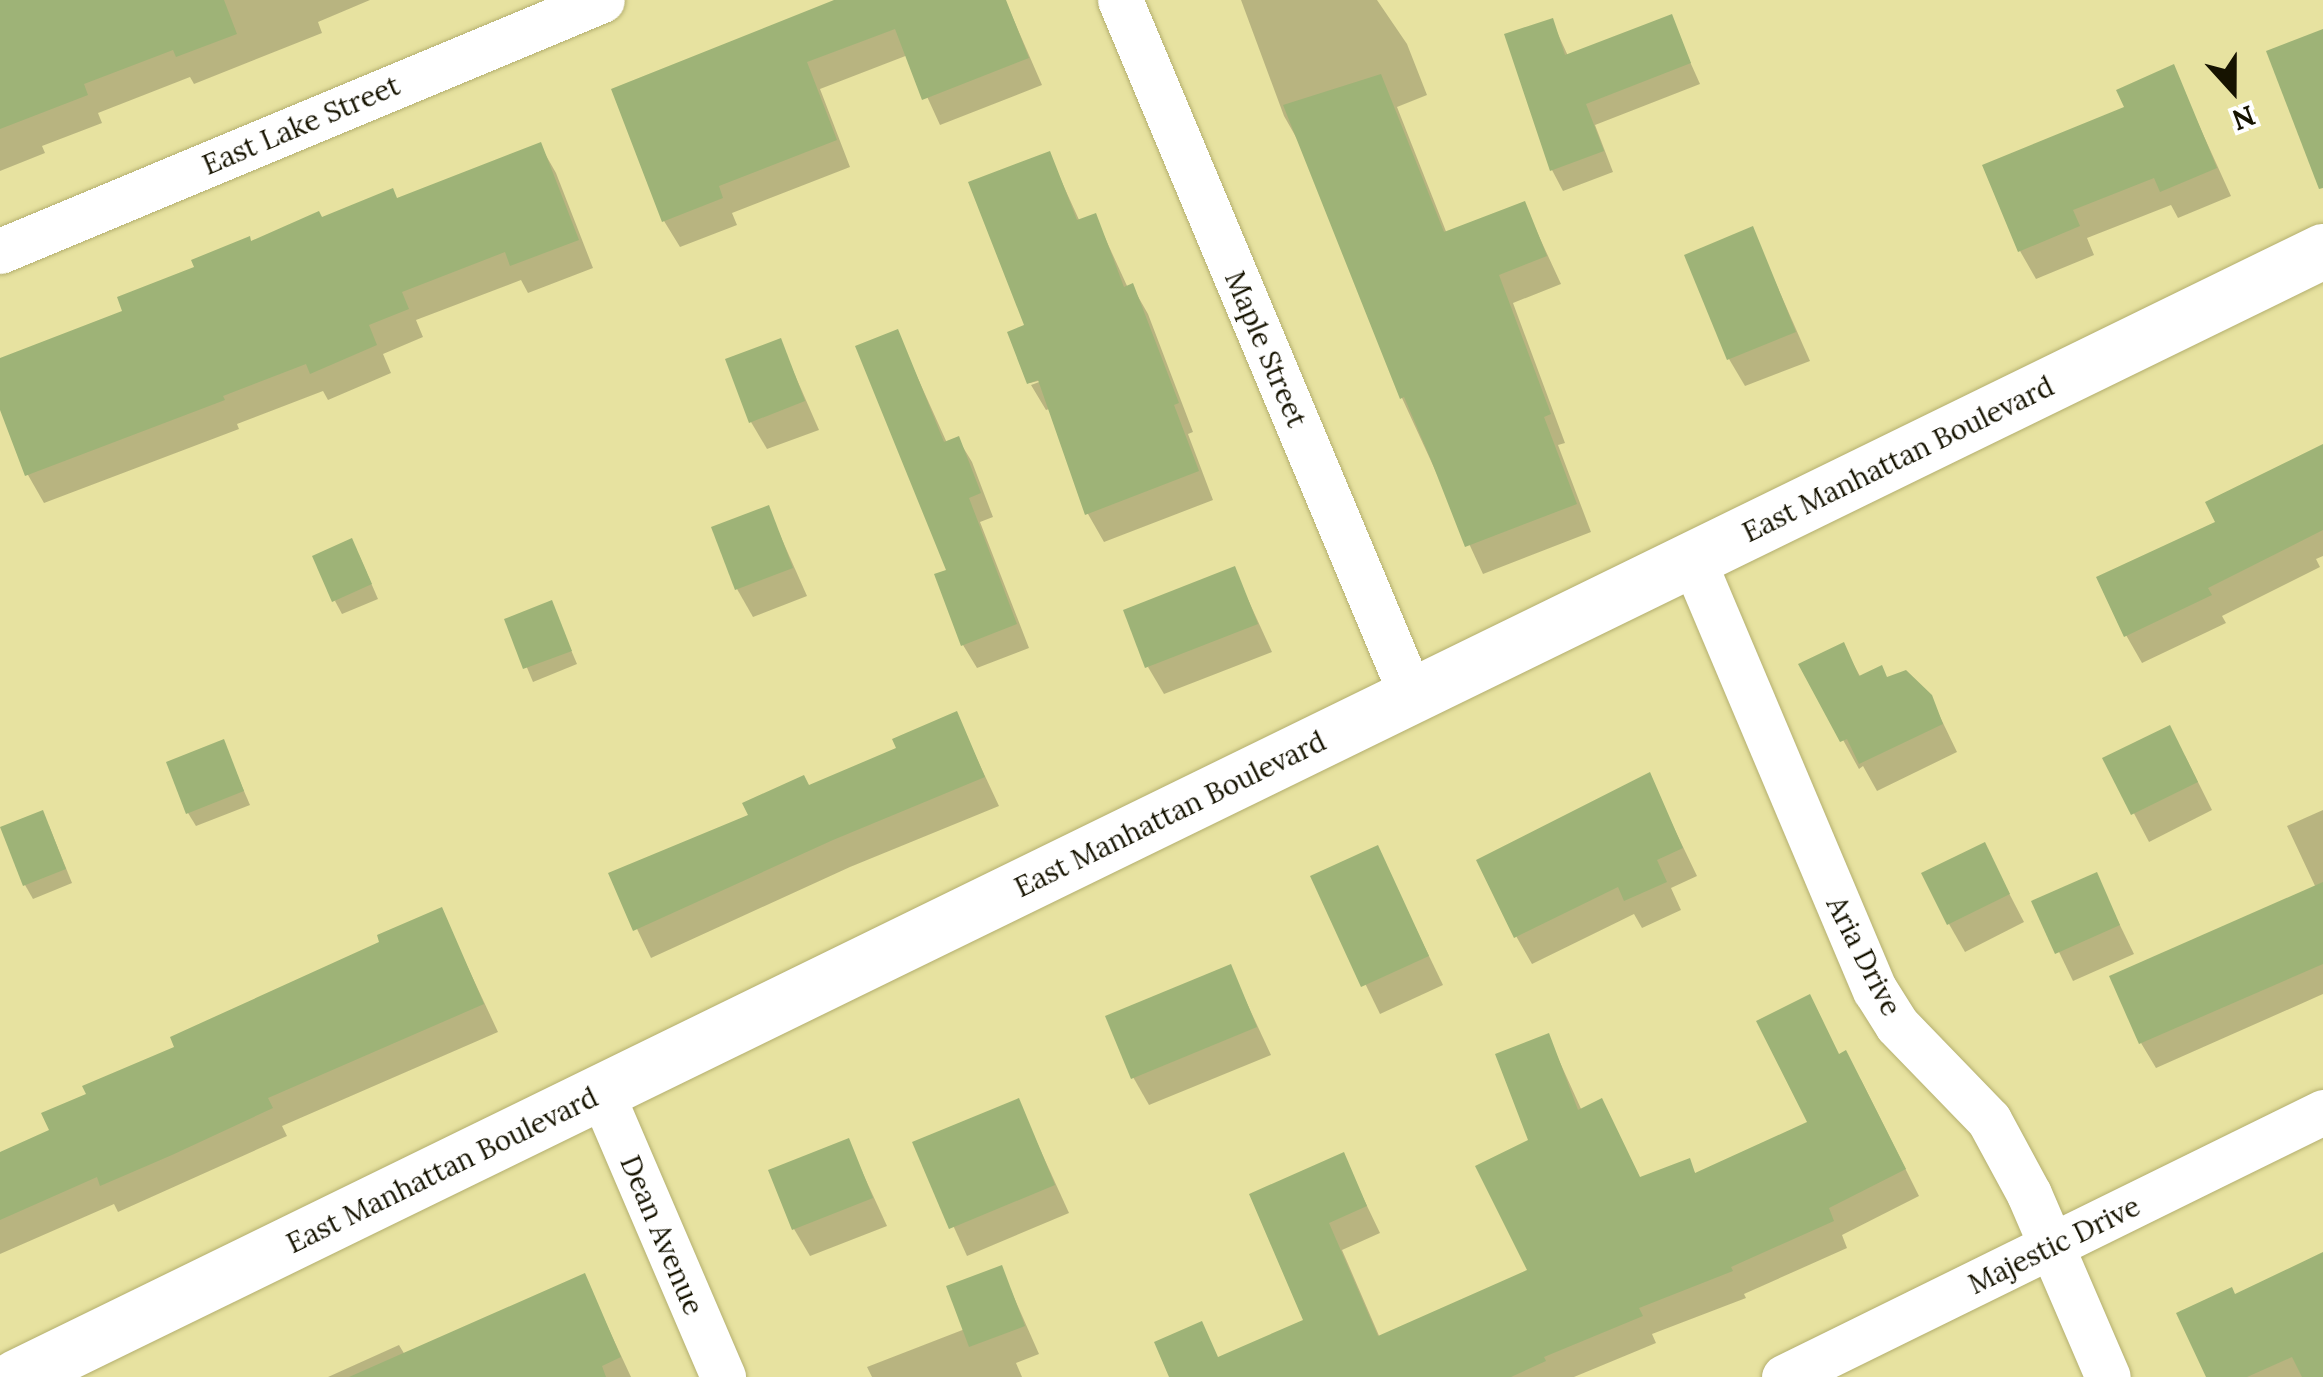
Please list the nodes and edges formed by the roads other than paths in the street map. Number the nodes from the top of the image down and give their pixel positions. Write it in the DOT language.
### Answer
graph roads {
  1 [pos="602,0"];
  2 [pos="1120,0"];
  3 [pos="2323,250"];
  4 [pos="0,251"];
  5 [pos="1692,560"];
  6 [pos="1412,697"];
  7 [pos="601,1092"];
  8 [pos="2323,1112"];
  9 [pos="2052,1246"];
  10 [pos="16,1377"];
  11 [pos="723,1377"];
  12 [pos="1784,1377"];
  13 [pos="2108,1377"];
  1 -- 4 [label="street, East Lake Street"];
  2 -- 6 [label="street, Maple Street"];
  3 -- 5 [label="main road, East Manhattan Boulevard"];
  5 -- 6 [label="main road, East Manhattan Boulevard"];
  5 -- 9 [label="street, Aria Drive"];
  6 -- 7 [label="main road, East Manhattan Boulevard"];
  7 -- 10 [label="main road, East Manhattan Boulevard"];
  7 -- 11 [label="street, Dean Avenue"];
  8 -- 9 [label="street, Majestic Drive"];
  9 -- 12 [label="street, Majestic Drive"];
  9 -- 13 [label="street, Aria Drive"];
}
